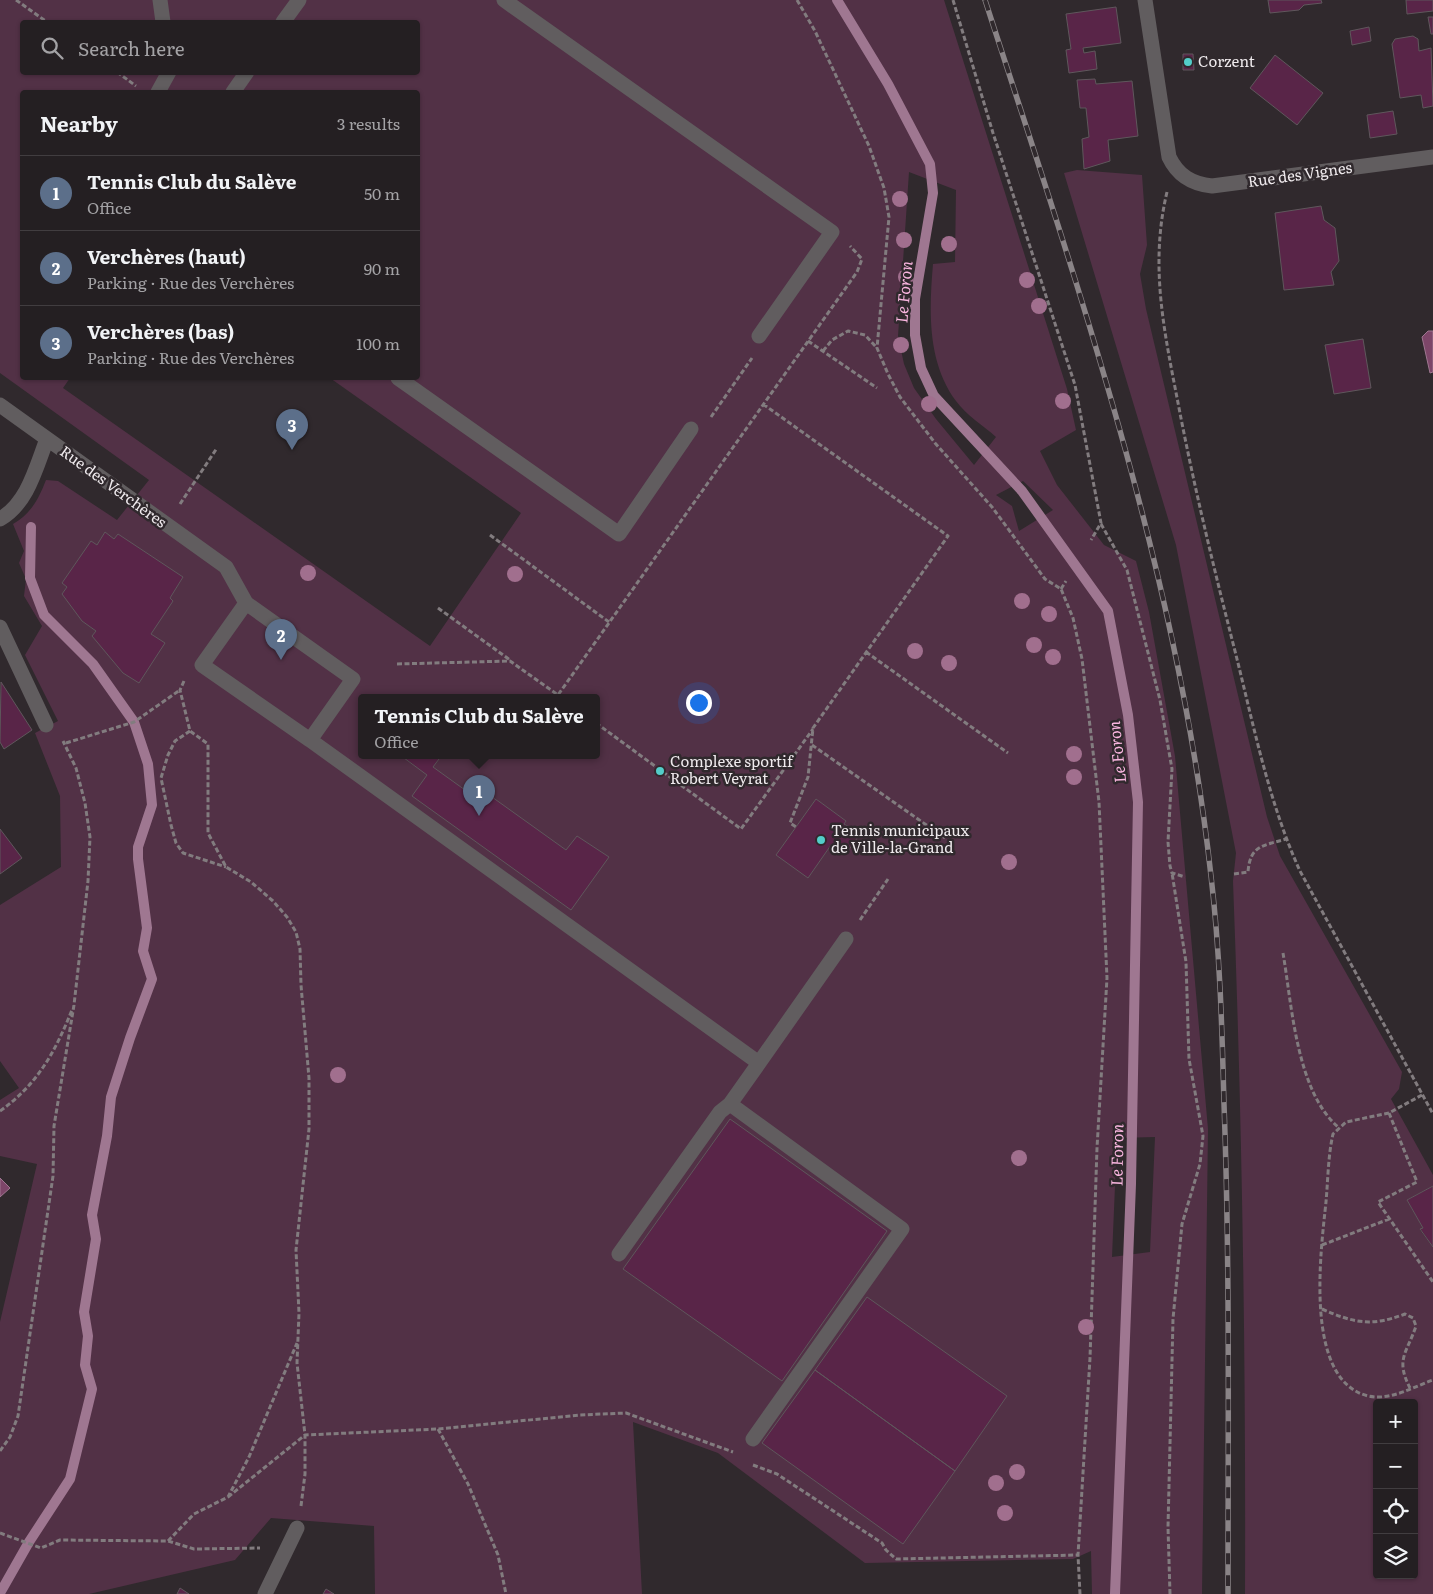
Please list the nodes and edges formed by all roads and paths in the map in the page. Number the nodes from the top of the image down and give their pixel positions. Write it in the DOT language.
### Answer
graph roads {
  1 [pos="16,0"];
  2 [pos="160,0"];
  3 [pos="299,0"];
  4 [pos="504,0"];
  5 [pos="797,0"];
  6 [pos="953,0"];
  7 [pos="1145,0"];
  8 [pos="45,20"];
  9 [pos="163,20"];
  10 [pos="284,20"];
  11 [pos="166,75"];
  12 [pos="245,75"];
  13 [pos="159,90"];
  14 [pos="234,90"];
  15 [pos="1433,157"];
  16 [pos="1173,165"];
  17 [pos="759,336"];
  18 [pos="808,341"];
  19 [pos="877,348"];
  20 [pos="823,351"];
  21 [pos="401,380"];
  22 [pos="877,388"];
  23 [pos="763,404"];
  24 [pos="0,405"];
  25 [pos="691,429"];
  26 [pos="47,439"];
  27 [pos="218,448"];
  28 [pos="180,503"];
  29 [pos="0,519"];
  30 [pos="1101,523"];
  31 [pos="490,535"];
  32 [pos="1091,540"];
  33 [pos="1066,581"];
  34 [pos="1061,589"];
  35 [pos="246,603"];
  36 [pos="438,608"];
  37 [pos="609,622"];
  38 [pos="0,627"];
  39 [pos="866,652"];
  40 [pos="510,661"];
  41 [pos="202,665"];
  42 [pos="180,690"];
  43 [pos="46,725"];
  44 [pos="600,726"];
  45 [pos="813,728"];
  46 [pos="190,731"];
  47 [pos="310,740"];
  48 [pos="66,743"];
  49 [pos="811,745"];
  50 [pos="1008,753"];
  51 [pos="796,827"];
  52 [pos="945,838"];
  53 [pos="1286,839"];
  54 [pos="226,867"];
  55 [pos="1172,873"];
  56 [pos="1234,874"];
  57 [pos="1185,877"];
  58 [pos="888,879"];
  59 [pos="846,939"];
  60 [pos="1283,952"];
  61 [pos="74,1005"];
  62 [pos="759,1063"];
  63 [pos="1422,1095"];
  64 [pos="730,1104"];
  65 [pos="0,1111"];
  66 [pos="1389,1112"];
  67 [pos="1433,1114"];
  68 [pos="1338,1127"];
  69 [pos="1389,1219"];
  70 [pos="1322,1245"];
  71 [pos="619,1254"];
  72 [pos="1433,1282"];
  73 [pos="1322,1309"];
  74 [pos="298,1340"];
  75 [pos="1433,1380"];
  76 [pos="1410,1388"];
  77 [pos="438,1429"];
  78 [pos="305,1435"];
  79 [pos="753,1439"];
  80 [pos="0,1451"];
  81 [pos="738,1456"];
  82 [pos="750,1463"];
  83 [pos="228,1497"];
  84 [pos="297,1528"];
  85 [pos="1,1533"];
  86 [pos="168,1541"];
  87 [pos="264,1548"];
  88 [pos="1078,1555"];
  89 [pos="264,1594"];
  90 [pos="506,1594"];
  91 [pos="1080,1594"];
  92 [pos="1170,1594"];
  1 -- 8 [label="path"];
  2 -- 9 [label="street"];
  3 -- 10 [label="street"];
  4 -- 17 [label="street"];
  5 -- 19 [label="path"];
  6 -- 30 [label="path"];
  7 -- 16 [label="street"];
  11 -- 13 [label="street"];
  12 -- 14 [label="street"];
  15 -- 16 [label="street, Rue des Vignes"];
  16 -- 53 [label="path"];
  17 -- 25 [label="path"];
  18 -- 20 [label="path"];
  19 -- 20 [label="path"];
  19 -- 34 [label="path"];
  20 -- 22 [label="path"];
  21 -- 25 [label="street"];
  23 -- 39 [label="path"];
  24 -- 26 [label="street, Rue des Verchères"];
  26 -- 29 [label="street"];
  26 -- 35 [label="street, Rue des Verchères"];
  27 -- 28 [label="path"];
  30 -- 32 [label="path"];
  30 -- 55 [label="path"];
  31 -- 37 [label="path"];
  33 -- 34 [label="path"];
  34 -- 88 [label="path"];
  35 -- 41 [label="street"];
  35 -- 47 [label="street"];
  36 -- 40 [label="path"];
  38 -- 43 [label="street"];
  39 -- 45 [label="path"];
  39 -- 50 [label="path"];
  41 -- 42 [label="path"];
  41 -- 47 [label="street"];
  42 -- 46 [label="path"];
  42 -- 48 [label="path"];
  43 -- 48 [label="path"];
  44 -- 45 [label="path"];
  45 -- 49 [label="path"];
  46 -- 54 [label="path"];
  46 -- 54 [label="path"];
  47 -- 62 [label="street"];
  48 -- 61 [label="path"];
  49 -- 51 [label="path"];
  49 -- 52 [label="path"];
  53 -- 56 [label="path"];
  53 -- 63 [label="path"];
  54 -- 74 [label="path"];
  55 -- 57 [label="path"];
  55 -- 92 [label="path"];
  58 -- 59 [label="path"];
  59 -- 62 [label="street"];
  60 -- 68 [label="path"];
  61 -- 65 [label="path"];
  61 -- 80 [label="path"];
  62 -- 64 [label="street"];
  63 -- 66 [label="path"];
  63 -- 67 [label="path"];
  64 -- 71 [label="street"];
  64 -- 79 [label="street"];
  66 -- 68 [label="path"];
  66 -- 69 [label="path"];
  68 -- 70 [label="path"];
  69 -- 70 [label="path"];
  69 -- 72 [label="path"];
  70 -- 73 [label="path"];
  73 -- 76 [label="path"];
  73 -- 76 [label="path"];
  74 -- 78 [label="path"];
  74 -- 83 [label="path"];
  75 -- 76 [label="path"];
  77 -- 78 [label="path"];
  77 -- 81 [label="path"];
  77 -- 90 [label="path"];
  78 -- 83 [label="path"];
  78 -- 84 [label="path"];
  82 -- 88 [label="path"];
  83 -- 86 [label="path"];
  84 -- 89 [label="street"];
  85 -- 86 [label="path"];
  86 -- 87 [label="path"];
  88 -- 91 [label="path"];
}
